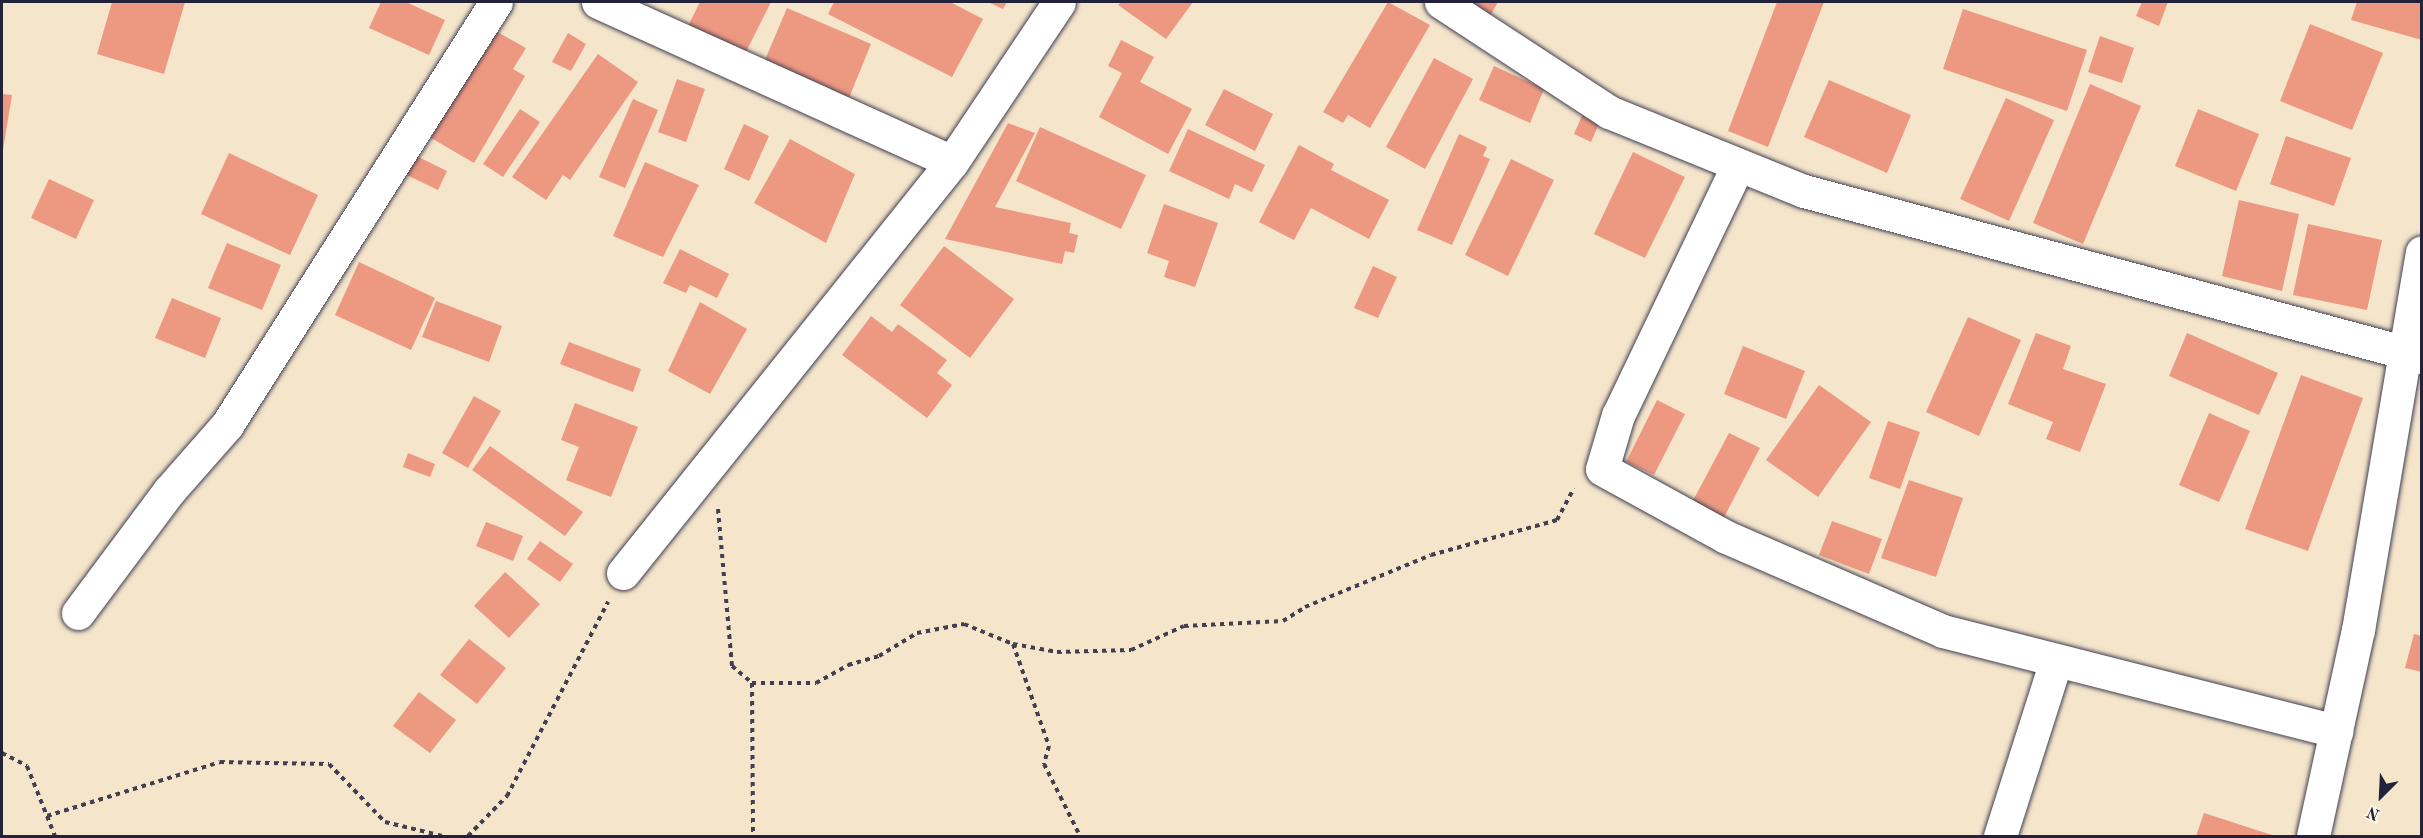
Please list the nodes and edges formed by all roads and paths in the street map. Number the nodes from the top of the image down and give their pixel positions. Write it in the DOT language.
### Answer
graph roads {
  1 [pos="496,2"];
  2 [pos="598,2"];
  3 [pos="1059,2"];
  4 [pos="1440,2"];
  5 [pos="952,162"];
  6 [pos="1738,165"];
  7 [pos="2421,252"];
  8 [pos="2412,354"];
  9 [pos="1602,469"];
  10 [pos="699,478"];
  11 [pos="623,573"];
  12 [pos="78,613"];
  13 [pos="1013,644"];
  14 [pos="2056,661"];
  15 [pos="752,682"];
  16 [pos="2336,731"];
  17 [pos="2,753"];
  18 [pos="47,816"];
  19 [pos="55,837"];
  20 [pos="442,837"];
  21 [pos="468,837"];
  22 [pos="753,837"];
  23 [pos="1080,837"];
  24 [pos="2000,837"];
  25 [pos="2313,837"];
  1 -- 12 [label="street"];
  2 -- 5 [label="street"];
  3 -- 5 [label="street"];
  4 -- 6 [label="street"];
  5 -- 10 [label="street"];
  6 -- 8 [label="street"];
  6 -- 9 [label="street"];
  7 -- 8 [label="street"];
  8 -- 16 [label="street"];
  9 -- 13 [label="path"];
  9 -- 14 [label="street"];
  10 -- 11 [label="street"];
  10 -- 15 [label="path"];
  11 -- 21 [label="path"];
  13 -- 15 [label="path"];
  13 -- 23 [label="path"];
  14 -- 16 [label="street"];
  14 -- 24 [label="street"];
  15 -- 22 [label="path"];
  16 -- 25 [label="street"];
  17 -- 18 [label="path"];
  18 -- 19 [label="path"];
  18 -- 20 [label="path"];
}
